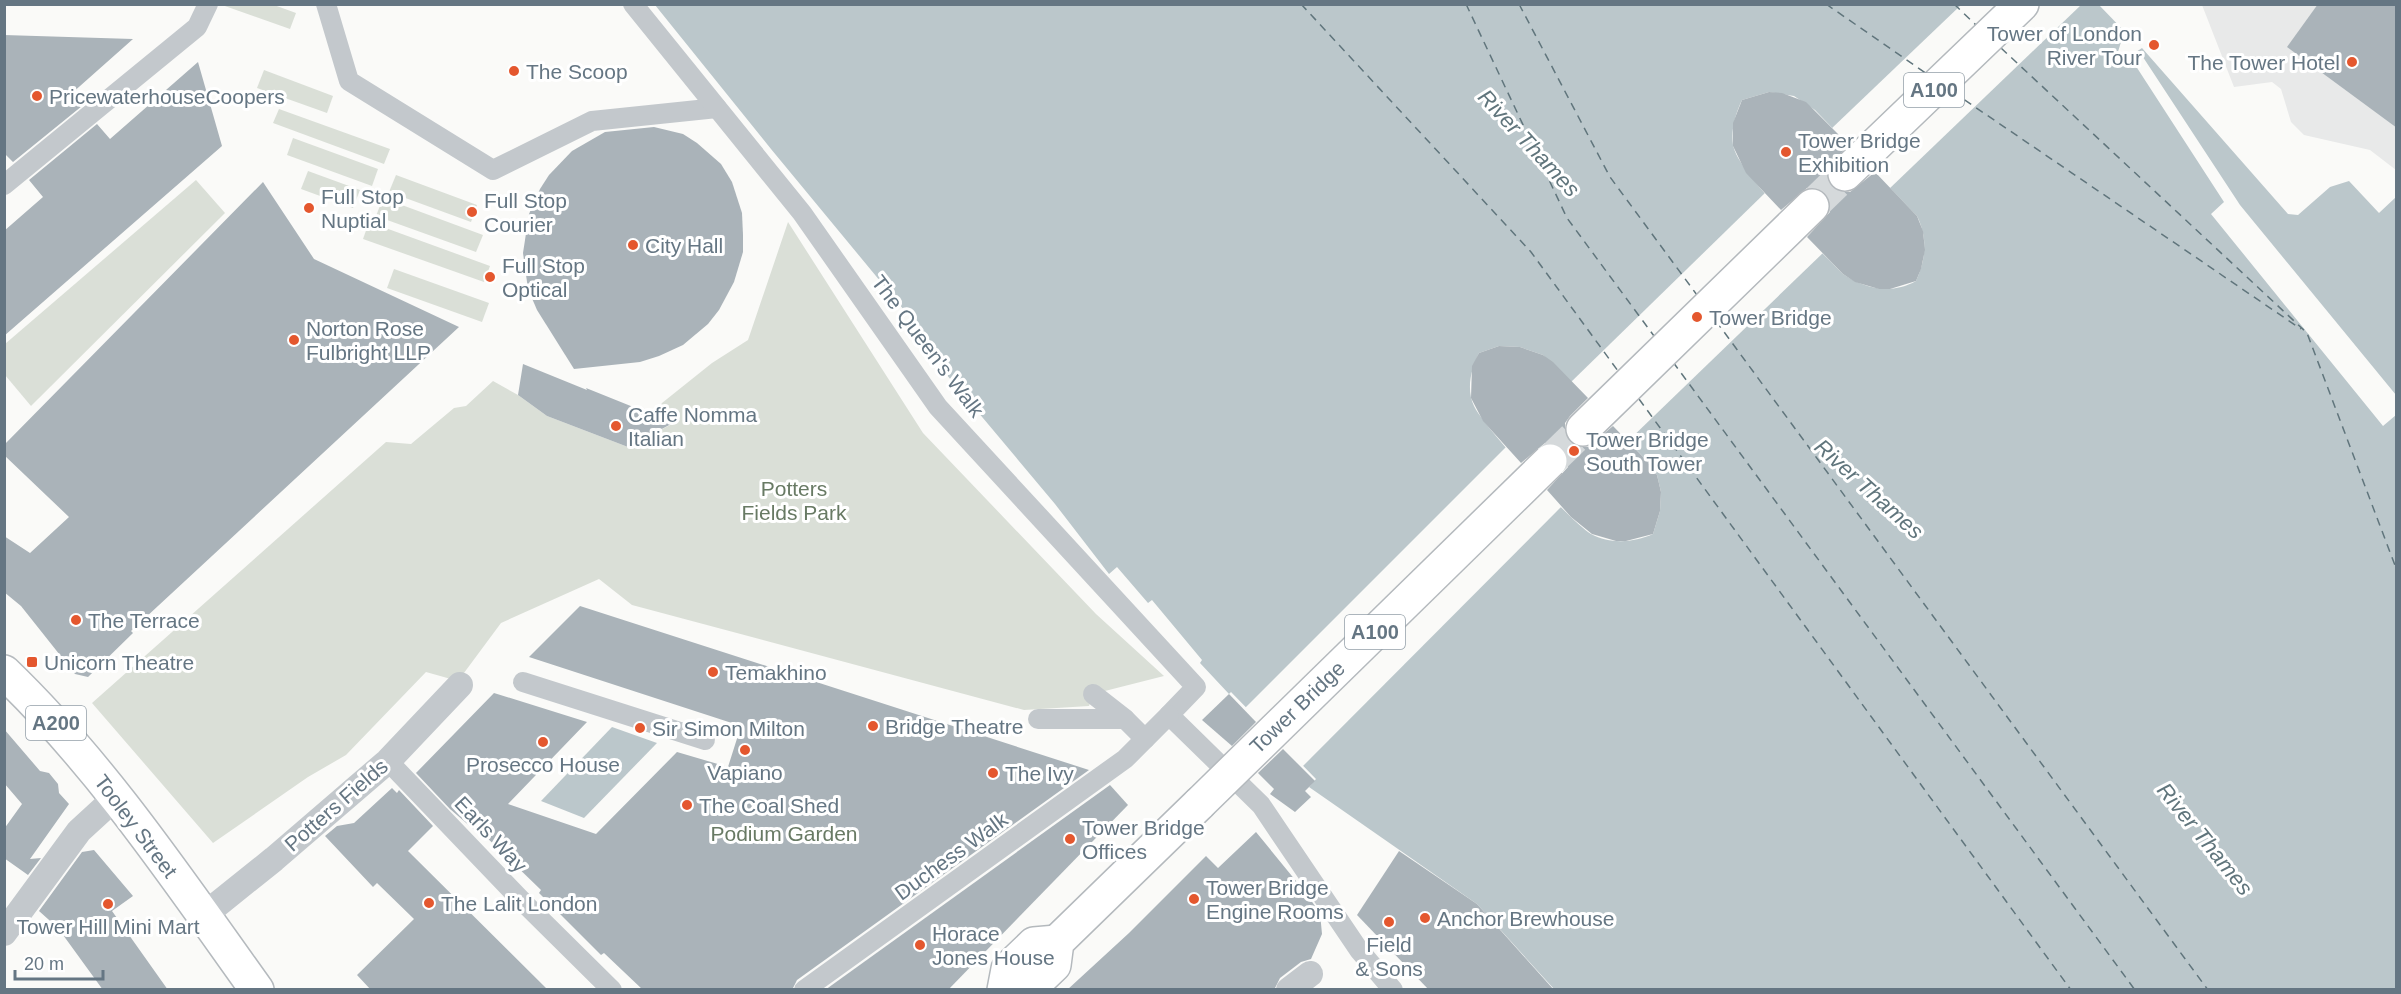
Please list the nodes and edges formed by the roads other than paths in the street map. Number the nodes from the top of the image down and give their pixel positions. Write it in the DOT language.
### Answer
graph roads {
  1 [pos="208,4"];
  2 [pos="326,4"];
  3 [pos="633,4"];
  4 [pos="2022,4"];
  5 [pos="717,108"];
  6 [pos="1845,174"];
  7 [pos="4,185"];
  8 [pos="1812,206"];
  9 [pos="1582,429"];
  10 [pos="1550,461"];
  11 [pos="5,673"];
  12 [pos="523,682"];
  13 [pos="460,685"];
  14 [pos="1093,694"];
  15 [pos="1186,698"];
  16 [pos="1169,715"];
  17 [pos="1038,719"];
  18 [pos="1125,719"];
  19 [pos="1145,739"];
  20 [pos="705,740"];
  21 [pos="387,761"];
  22 [pos="115,798"];
  23 [pos="203,916"];
  24 [pos="4,933"];
  25 [pos="1057,942"];
  26 [pos="1310,974"];
  27 [pos="257,990"];
  28 [pos="612,990"];
  29 [pos="804,990"];
  30 [pos="1004,990"];
  31 [pos="1028,990"];
  32 [pos="1289,990"];
  33 [pos="1393,990"];
  1 -- 7 [label="street"];
  2 -- 5 [label="street"];
  3 -- 5 [label="street, The Queen's Walk"];
  4 -- 6 [label="main road, A100"];
  5 -- 15 [label="street, The Queen's Walk"];
  8 -- 9 [label="main road"];
  10 -- 25 [label="main road, Tower Bridge / A100, bridge"];
  11 -- 22 [label="main road, Tooley Street / A200"];
  12 -- 20 [label="street"];
  13 -- 21 [label="street, Potters Fields"];
  14 -- 18 [label="street"];
  15 -- 16 [label="street, Duchess Walk"];
  16 -- 19 [label="street, Duchess Walk"];
  16 -- 33 [label="street"];
  17 -- 18 [label="street"];
  18 -- 19 [label="street"];
  19 -- 29 [label="street, Duchess Walk"];
  21 -- 23 [label="street, Potters Fields"];
  21 -- 28 [label="street, Earls Way"];
  22 -- 23 [label="main road, Tooley Street / A200"];
  22 -- 24 [label="street"];
  23 -- 27 [label="main road, Tooley Street / A200"];
  25 -- 30 [label="main road"];
  25 -- 31 [label="main road, A100"];
  26 -- 32 [label="street"];
}
